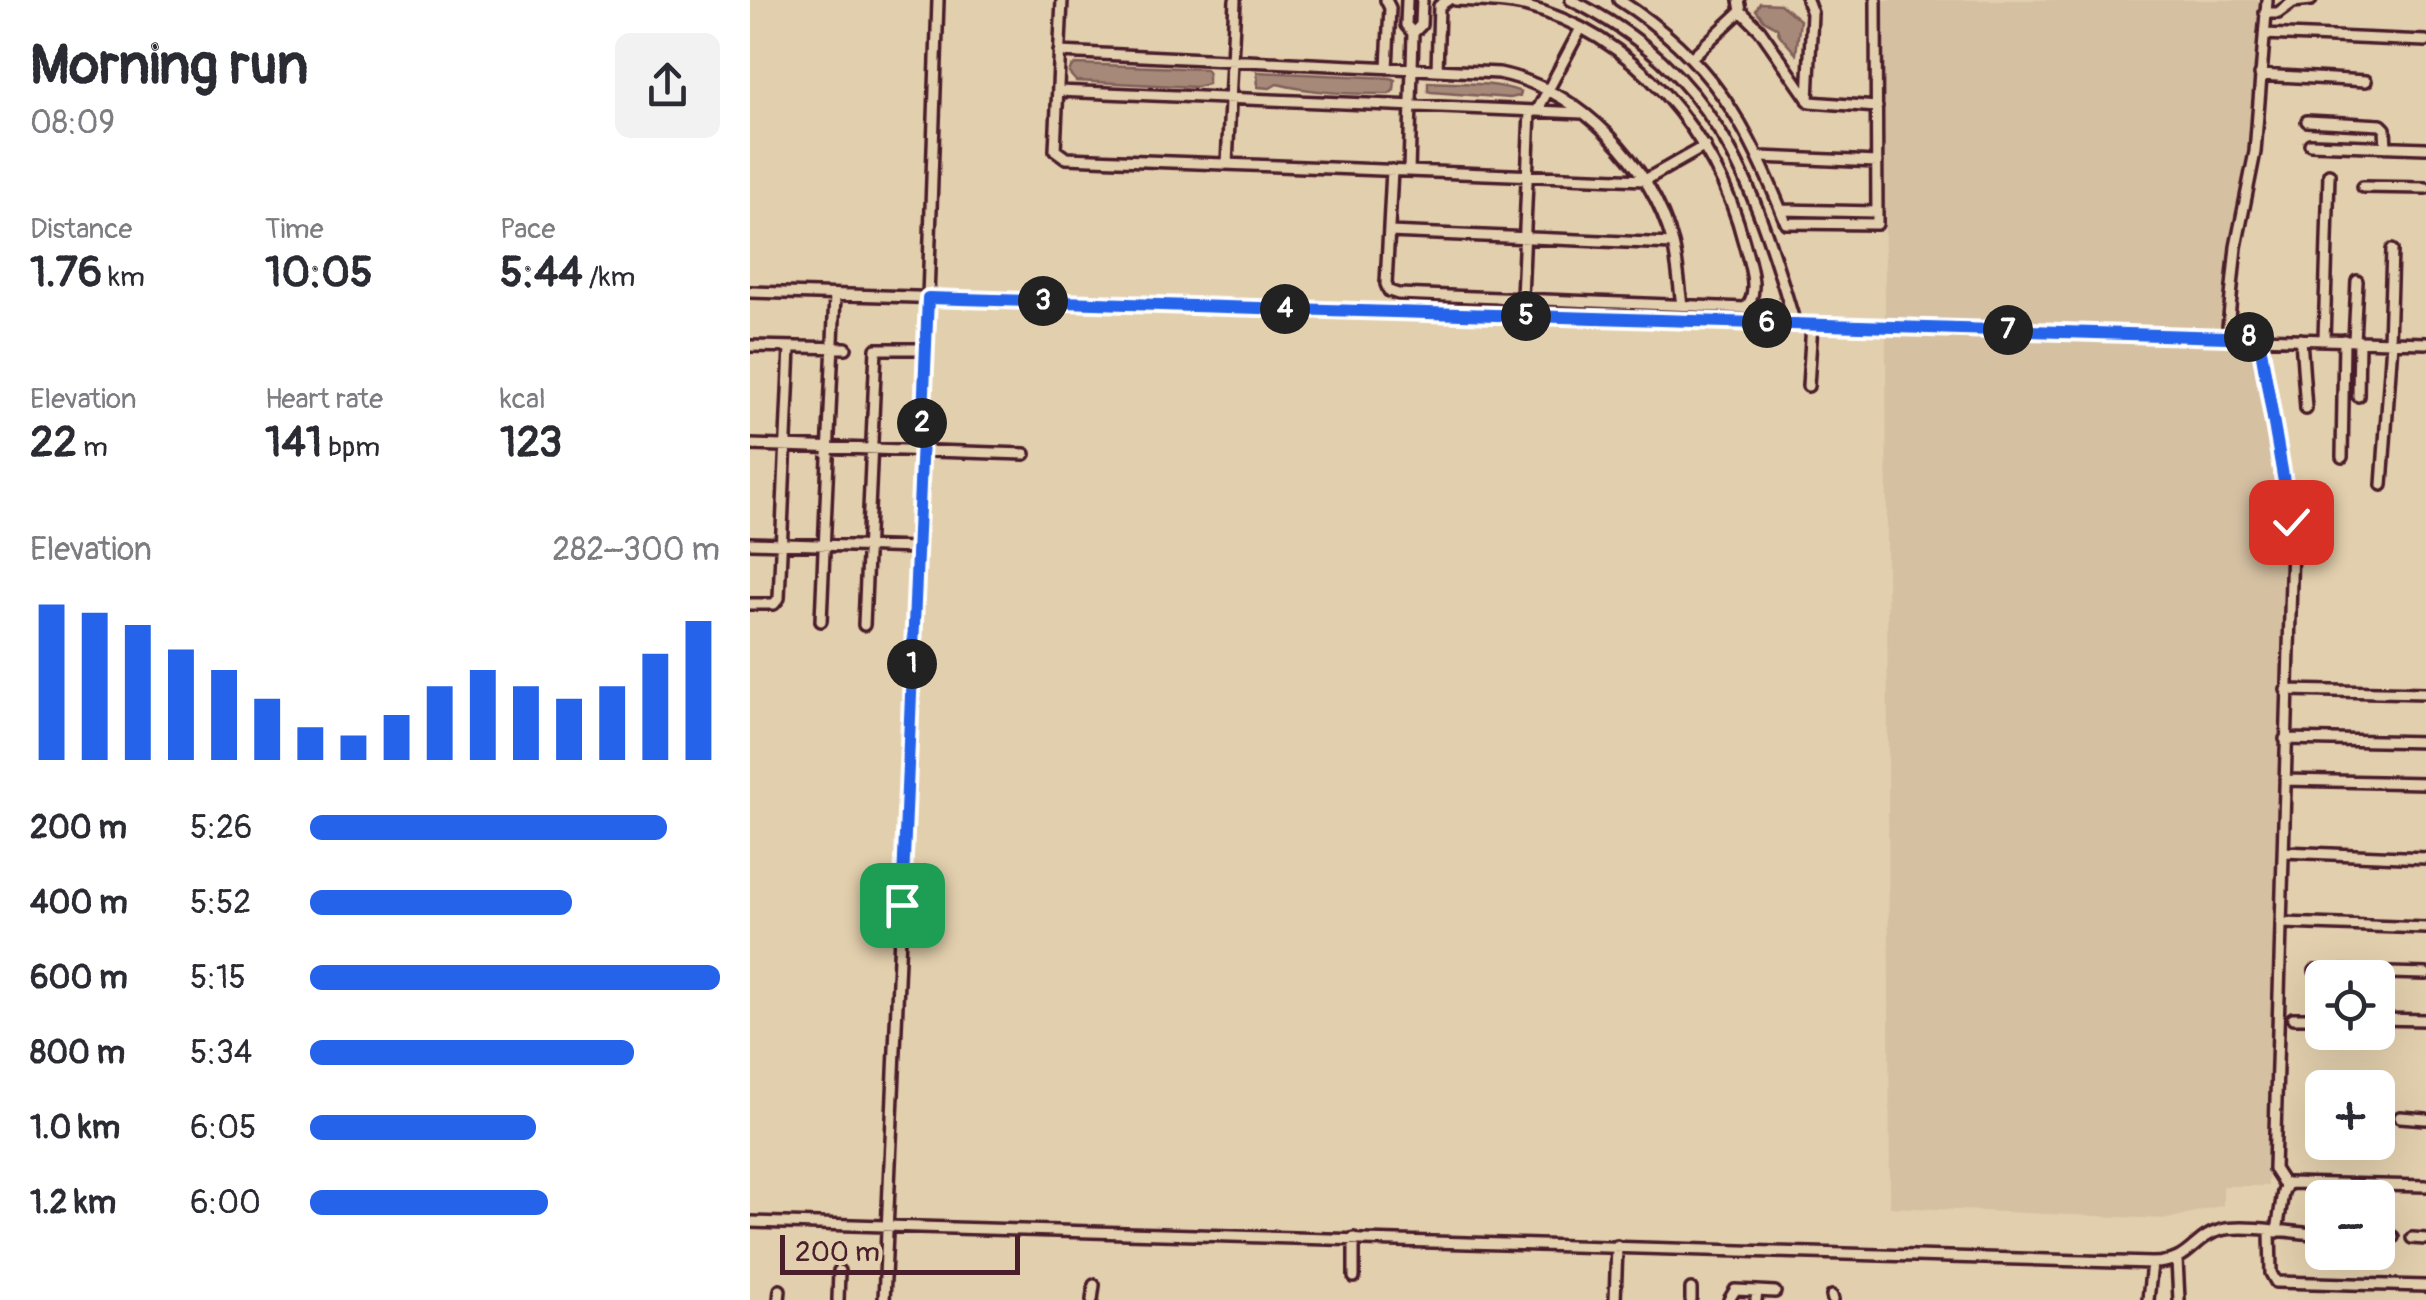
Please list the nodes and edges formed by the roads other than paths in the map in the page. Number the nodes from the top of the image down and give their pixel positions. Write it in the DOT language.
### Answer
graph roads {
  1 [pos="938,0"];
  2 [pos="1062,0"];
  3 [pos="1236,0"];
  4 [pos="1386,0"];
  5 [pos="1407,0"];
  6 [pos="1422,0"];
  7 [pos="1452,0"];
  8 [pos="1571,0"];
  9 [pos="1619,0"];
  10 [pos="1807,0"];
  11 [pos="1816,0"];
  12 [pos="1876,0"];
  13 [pos="2267,0"];
  14 [pos="2311,0"];
  15 [pos="1740,6"];
  16 [pos="1812,12"];
  17 [pos="2272,13"];
  18 [pos="1580,30"];
  19 [pos="1413,33"];
  20 [pos="2264,34"];
  21 [pos="2426,41"];
  22 [pos="1059,52"];
  23 [pos="1692,57"];
  24 [pos="1232,60"];
  25 [pos="1387,68"];
  26 [pos="1412,69"];
  27 [pos="1437,70"];
  28 [pos="2260,75"];
  29 [pos="2366,81"];
  30 [pos="1058,91"];
  31 [pos="1548,91"];
  32 [pos="1230,98"];
  33 [pos="1808,100"];
  34 [pos="1411,105"];
  35 [pos="1877,107"];
  36 [pos="1534,111"];
  37 [pos="1585,114"];
  38 [pos="2308,121"];
  39 [pos="2310,144"];
  40 [pos="1705,146"];
  41 [pos="2386,147"];
  42 [pos="2426,148"];
  43 [pos="1760,157"];
  44 [pos="1877,162"];
  45 [pos="1227,164"];
  46 [pos="1392,170"];
  47 [pos="1409,170"];
  48 [pos="2329,174"];
  49 [pos="1527,176"];
  50 [pos="1644,180"];
  51 [pos="2363,187"];
  52 [pos="2426,188"];
  53 [pos="1389,232"];
  54 [pos="1525,237"];
  55 [pos="1673,244"];
  56 [pos="2392,250"];
  57 [pos="2358,281"];
  58 [pos="750,292"];
  59 [pos="835,294"];
  60 [pos="928,298"];
  61 [pos="1522,298"];
  62 [pos="1682,305"];
  63 [pos="1795,324"];
  64 [pos="1812,324"];
  65 [pos="2227,337"];
  66 [pos="2259,338"];
  67 [pos="2301,339"];
  68 [pos="2324,340"];
  69 [pos="2353,341"];
  70 [pos="2390,342"];
  71 [pos="2426,343"];
  72 [pos="750,346"];
  73 [pos="790,347"];
  74 [pos="834,347"];
  75 [pos="846,348"];
  76 [pos="926,349"];
  77 [pos="1808,386"];
  78 [pos="2358,396"];
  79 [pos="2306,409"];
  80 [pos="750,445"];
  81 [pos="784,446"];
  82 [pos="829,448"];
  83 [pos="872,449"];
  84 [pos="921,450"];
  85 [pos="1025,454"];
  86 [pos="2342,457"];
  87 [pos="2382,485"];
  88 [pos="750,543"];
  89 [pos="782,544"];
  90 [pos="825,546"];
  91 [pos="867,547"];
  92 [pos="917,548"];
  93 [pos="750,604"];
  94 [pos="821,621"];
  95 [pos="864,625"];
  96 [pos="2286,690"];
  97 [pos="2426,693"];
  98 [pos="2286,740"];
  99 [pos="2426,742"];
  100 [pos="2285,780"];
  101 [pos="2426,783"];
  102 [pos="2284,852"];
  103 [pos="2426,858"];
  104 [pos="2283,923"];
  105 [pos="2426,928"];
  106 [pos="2395,973"];
  107 [pos="2426,974"];
  108 [pos="2292,1018"];
  109 [pos="2305,1018"];
  110 [pos="2395,1019"];
  111 [pos="2426,1020"];
  112 [pos="2400,1117"];
  113 [pos="2426,1119"];
  114 [pos="2286,1186"];
  115 [pos="2426,1186"];
  116 [pos="750,1222"];
  117 [pos="888,1226"];
  118 [pos="2273,1232"];
  119 [pos="2305,1234"];
  120 [pos="1354,1238"];
  121 [pos="2412,1238"];
  122 [pos="2426,1239"];
  123 [pos="1617,1246"];
  124 [pos="2177,1260"];
  125 [pos="2152,1263"];
  126 [pos="838,1271"];
  127 [pos="1354,1277"];
  128 [pos="1094,1284"];
  129 [pos="2426,1286"];
  130 [pos="1775,1292"];
  131 [pos="1756,1296"];
  132 [pos="838,1300"];
  133 [pos="884,1300"];
  134 [pos="1092,1300"];
  135 [pos="1615,1300"];
  136 [pos="1729,1300"];
  137 [pos="2148,1300"];
  138 [pos="2178,1300"];
  1 -- 60 [label="street"];
  2 -- 22 [label="street"];
  3 -- 24 [label="street"];
  4 -- 25 [label="street"];
  5 -- 19 [label="street"];
  6 -- 19 [label="street"];
  7 -- 18 [label="street"];
  7 -- 27 [label="street"];
  8 -- 63 [label="street"];
  9 -- 23 [label="street"];
  10 -- 16 [label="street"];
  11 -- 16 [label="street"];
  12 -- 35 [label="street"];
  13 -- 17 [label="street"];
  14 -- 17 [label="street"];
  15 -- 23 [label="street"];
  15 -- 33 [label="street"];
  16 -- 33 [label="street"];
  17 -- 20 [label="street"];
  18 -- 31 [label="street"];
  18 -- 40 [label="street"];
  19 -- 26 [label="street"];
  20 -- 21 [label="street"];
  20 -- 28 [label="street"];
  22 -- 24 [label="street"];
  22 -- 30 [label="street"];
  23 -- 43 [label="street"];
  24 -- 25 [label="street"];
  24 -- 32 [label="street"];
  25 -- 26 [label="street"];
  26 -- 27 [label="street"];
  26 -- 34 [label="street"];
  27 -- 31 [label="street"];
  28 -- 29 [label="street"];
  28 -- 65 [label="street"];
  30 -- 32 [label="street"];
  30 -- 45 [label="street"];
  31 -- 36 [label="street"];
  31 -- 37 [label="street"];
  32 -- 34 [label="street"];
  32 -- 45 [label="street"];
  33 -- 35 [label="street"];
  34 -- 36 [label="street"];
  34 -- 47 [label="street"];
  35 -- 44 [label="street"];
  36 -- 37 [label="street"];
  36 -- 49 [label="street"];
  37 -- 50 [label="street"];
  38 -- 41 [label="street"];
  39 -- 41 [label="street"];
  40 -- 50 [label="street"];
  40 -- 62 [label="street"];
  41 -- 42 [label="street"];
  43 -- 44 [label="street"];
  43 -- 44 [label="street"];
  45 -- 46 [label="street"];
  46 -- 47 [label="street"];
  46 -- 53 [label="street"];
  47 -- 49 [label="street"];
  48 -- 68 [label="street"];
  49 -- 50 [label="street"];
  49 -- 54 [label="street"];
  50 -- 55 [label="street"];
  51 -- 52 [label="street"];
  53 -- 54 [label="street"];
  53 -- 61 [label="street"];
  54 -- 55 [label="street"];
  54 -- 61 [label="street"];
  55 -- 62 [label="street"];
  56 -- 70 [label="street"];
  57 -- 69 [label="street"];
  58 -- 59 [label="street"];
  59 -- 60 [label="street"];
  59 -- 74 [label="street"];
  60 -- 63 [label="street"];
  60 -- 76 [label="street"];
  61 -- 62 [label="street"];
  63 -- 64 [label="street"];
  64 -- 65 [label="street"];
  64 -- 77 [label="street"];
  65 -- 66 [label="street"];
  66 -- 67 [label="street"];
  66 -- 96 [label="street"];
  67 -- 68 [label="street"];
  67 -- 79 [label="street"];
  68 -- 69 [label="street"];
  69 -- 70 [label="street"];
  69 -- 78 [label="street"];
  69 -- 86 [label="street"];
  70 -- 71 [label="street"];
  70 -- 87 [label="street"];
  72 -- 73 [label="street"];
  73 -- 74 [label="street"];
  73 -- 81 [label="street"];
  74 -- 75 [label="street"];
  74 -- 82 [label="street"];
  76 -- 83 [label="street"];
  76 -- 84 [label="street"];
  80 -- 81 [label="street"];
  81 -- 82 [label="street"];
  81 -- 89 [label="street"];
  82 -- 83 [label="street"];
  82 -- 90 [label="street"];
  83 -- 84 [label="street"];
  83 -- 91 [label="street"];
  84 -- 85 [label="street"];
  84 -- 92 [label="street"];
  88 -- 89 [label="street"];
  89 -- 90 [label="street"];
  89 -- 93 [label="street"];
  90 -- 91 [label="street"];
  90 -- 94 [label="street"];
  91 -- 92 [label="street"];
  91 -- 95 [label="street"];
  92 -- 117 [label="street"];
  96 -- 97 [label="street"];
  96 -- 98 [label="street"];
  98 -- 99 [label="street"];
  98 -- 100 [label="street"];
  100 -- 101 [label="street"];
  100 -- 102 [label="street"];
  102 -- 103 [label="street"];
  102 -- 104 [label="street"];
  104 -- 105 [label="street"];
  104 -- 114 [label="street"];
  106 -- 107 [label="street"];
  108 -- 109 [label="street"];
  110 -- 111 [label="street"];
  112 -- 113 [label="street"];
  114 -- 115 [label="street"];
  114 -- 118 [label="street"];
  116 -- 117 [label="street"];
  117 -- 120 [label="street"];
  117 -- 133 [label="street"];
  118 -- 119 [label="street"];
  118 -- 124 [label="street"];
  118 -- 129 [label="street"];
  120 -- 123 [label="street"];
  120 -- 127 [label="street"];
  121 -- 122 [label="street"];
  123 -- 125 [label="street"];
  123 -- 135 [label="street"];
  124 -- 125 [label="street"];
  124 -- 138 [label="street"];
  125 -- 137 [label="street"];
  126 -- 132 [label="street"];
  128 -- 134 [label="street"];
  130 -- 131 [label="street"];
  131 -- 136 [label="street"];
}
